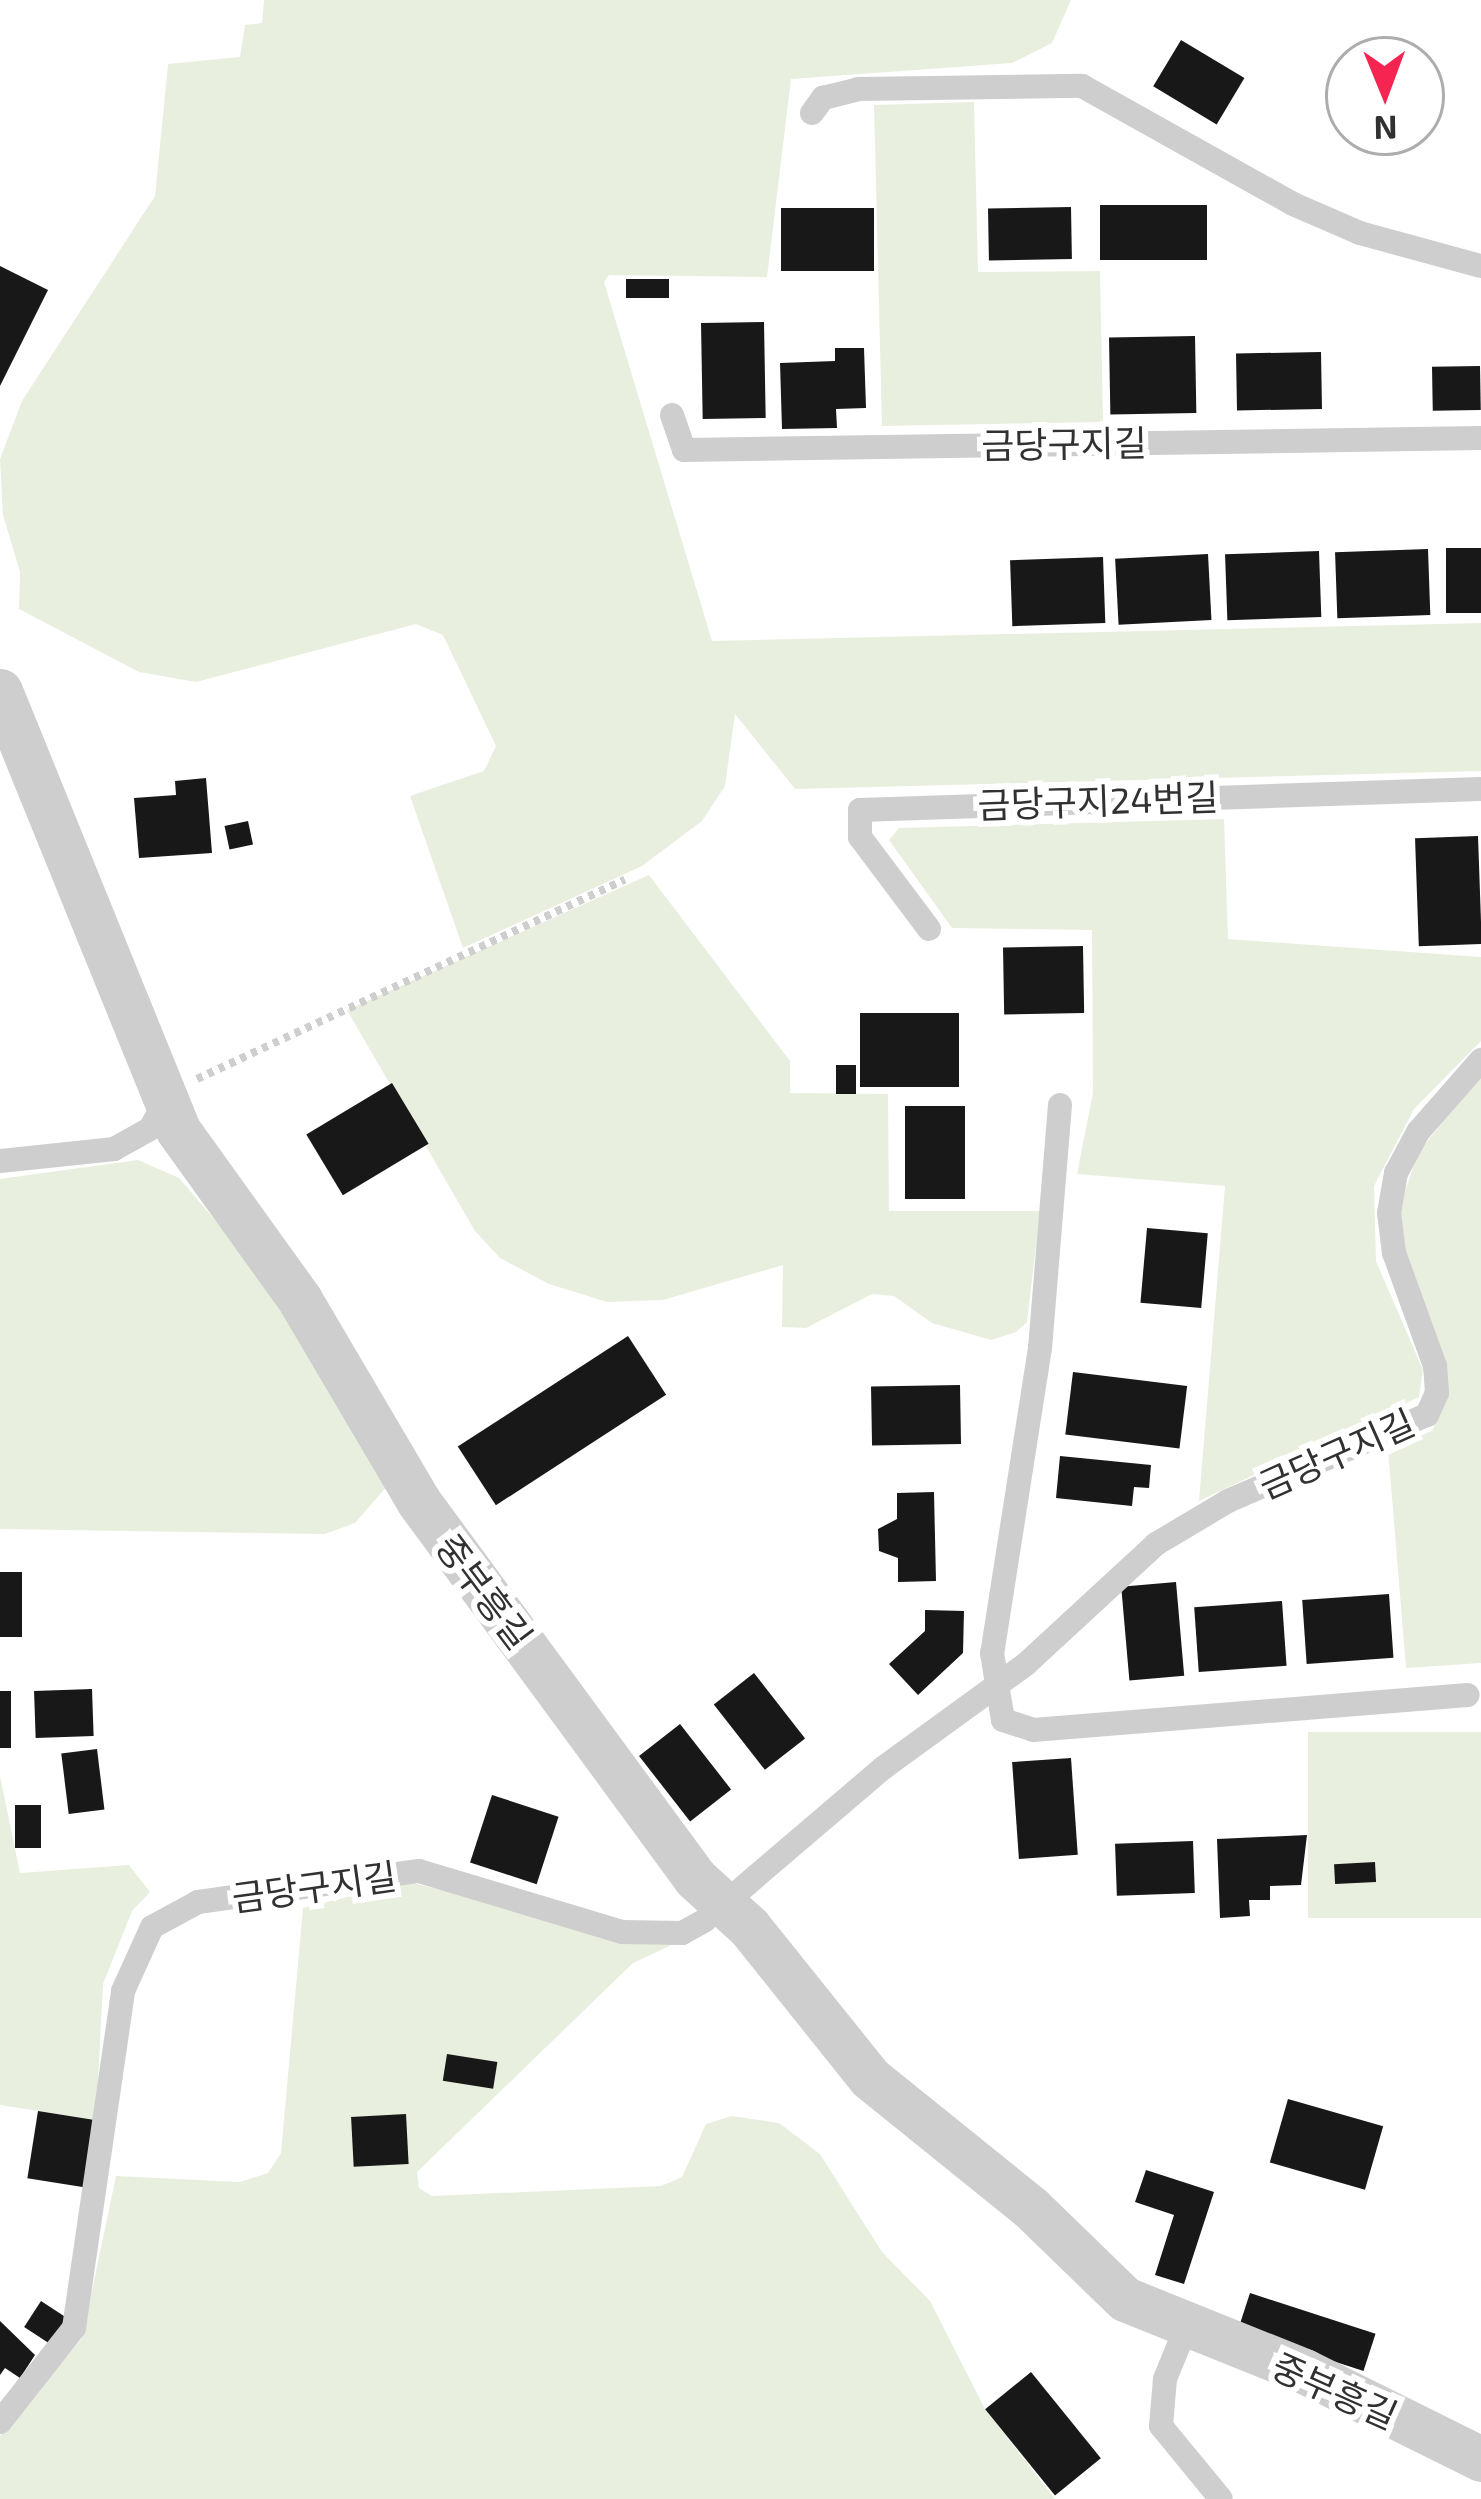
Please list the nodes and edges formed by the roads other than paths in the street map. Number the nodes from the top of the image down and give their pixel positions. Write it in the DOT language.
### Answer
graph roads {
  1 [pos="812,113"];
  2 [pos="1481,266"];
  3 [pos="672,416"];
  4 [pos="1481,438"];
  5 [pos="0,692"];
  6 [pos="1481,789"];
  7 [pos="929,929"];
  8 [pos="1481,1060"];
  9 [pos="166,1100"];
  10 [pos="1060,1105"];
  11 [pos="0,1161"];
  12 [pos="993,1688"];
  13 [pos="1468,1695"];
  14 [pos="722,1902"];
  15 [pos="1185,2330"];
  16 [pos="0,2422"];
  17 [pos="1481,2459"];
  18 [pos="1221,2499"];
  1 -- 2 [label="lane"];
  3 -- 4 [label="lane, 금당구지길"];
  5 -- 9 [label="street, 중부흥길"];
  6 -- 7 [label="lane, 금당구지24번길"];
  8 -- 12 [label="lane, 금당구지길"];
  9 -- 11 [label="lane"];
  9 -- 14 [label="street, 중부흥길"];
  10 -- 12 [label="lane"];
  12 -- 13 [label="lane"];
  12 -- 14 [label="lane, 금당구지길"];
  14 -- 15 [label="street, 중부흥길"];
  14 -- 16 [label="lane, 금당구지길"];
  15 -- 17 [label="street, 중부흥길"];
  15 -- 18 [label="lane"];
}
